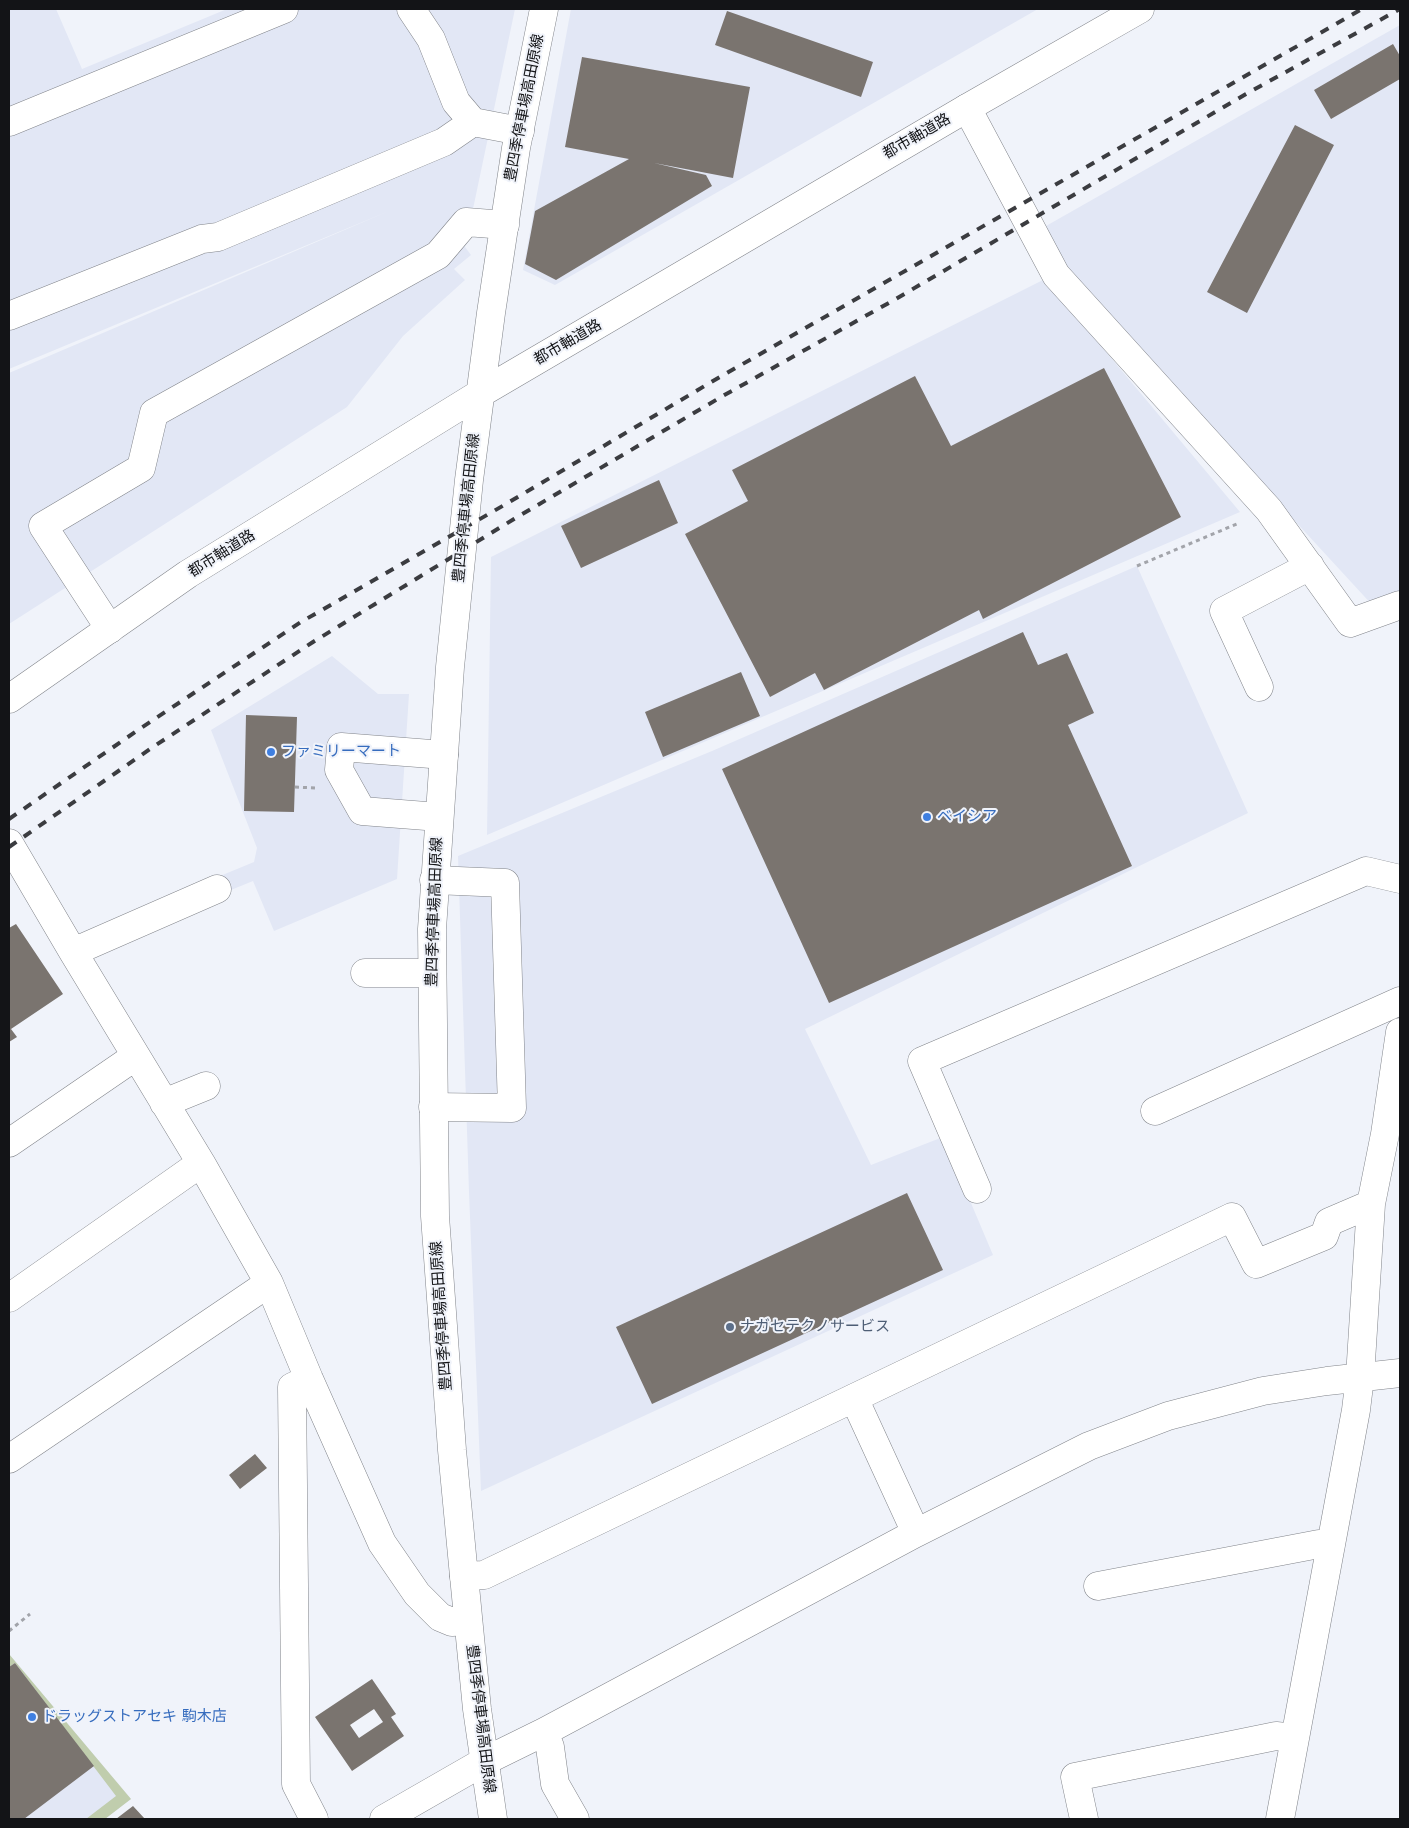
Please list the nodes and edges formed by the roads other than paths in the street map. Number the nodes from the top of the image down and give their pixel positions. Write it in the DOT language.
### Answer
graph roads {
  1 [pos="284,9"];
  2 [pos="411,9"];
  3 [pos="544,9"];
  4 [pos="1140,9"];
  5 [pos="967,108"];
  6 [pos="9,122"];
  7 [pos="473,122"];
  8 [pos="520,131"];
  9 [pos="505,225"];
  10 [pos="9,316"];
  11 [pos="481,393"];
  12 [pos="1310,566"];
  13 [pos="1400,605"];
  14 [pos="110,628"];
  15 [pos="1259,688"];
  16 [pos="9,699"];
  17 [pos="444,755"];
  18 [pos="439,817"];
  19 [pos="9,842"];
  20 [pos="1400,879"];
  21 [pos="434,880"];
  22 [pos="217,889"];
  23 [pos="73,952"];
  24 [pos="365,973"];
  25 [pos="431,974"];
  26 [pos="1400,1001"];
  27 [pos="1400,1032"];
  28 [pos="136,1056"];
  29 [pos="206,1086"];
  30 [pos="164,1103"];
  31 [pos="433,1107"];
  32 [pos="1154,1111"];
  33 [pos="1392,1132"];
  34 [pos="9,1143"];
  35 [pos="201,1163"];
  36 [pos="977,1189"];
  37 [pos="1371,1204"];
  38 [pos="269,1283"];
  39 [pos="9,1298"];
  40 [pos="1400,1373"];
  41 [pos="1360,1377"];
  42 [pos="309,1379"];
  43 [pos="854,1398"];
  44 [pos="9,1459"];
  45 [pos="916,1533"];
  46 [pos="1331,1545"];
  47 [pos="464,1576"];
  48 [pos="1098,1586"];
  49 [pos="468,1621"];
  50 [pos="544,1732"];
  51 [pos="1295,1738"];
  52 [pos="485,1761"];
  53 [pos="314,1819"];
  54 [pos="384,1819"];
  55 [pos="493,1819"];
  56 [pos="575,1819"];
  57 [pos="1084,1819"];
  58 [pos="1280,1819"];
  1 -- 6 [label="street"];
  2 -- 7 [label="street"];
  3 -- 8 [label="street, 豊四季停車場高田原線"];
  4 -- 5 [label="street, 都市軸道路"];
  5 -- 11 [label="street, 都市軸道路"];
  5 -- 12 [label="street"];
  7 -- 8 [label="street"];
  7 -- 10 [label="street"];
  8 -- 9 [label="street, 豊四季停車場高田原線"];
  9 -- 11 [label="street, 豊四季停車場高田原線"];
  9 -- 14 [label="street"];
  11 -- 14 [label="street, 都市軸道路"];
  11 -- 17 [label="street, 豊四季停車場高田原線"];
  12 -- 13 [label="street"];
  12 -- 15 [label="street"];
  14 -- 16 [label="street, 都市軸道路"];
  17 -- 18 [label="street, 豊四季停車場高田原線"];
  17 -- 18 [label="street"];
  18 -- 21 [label="street, 豊四季停車場高田原線"];
  19 -- 23 [label="street"];
  20 -- 36 [label="street"];
  21 -- 25 [label="street, 豊四季停車場高田原線"];
  21 -- 31 [label="street"];
  22 -- 23 [label="street"];
  23 -- 28 [label="street"];
  24 -- 25 [label="street"];
  25 -- 31 [label="street, 豊四季停車場高田原線"];
  26 -- 32 [label="street"];
  27 -- 33 [label="street"];
  28 -- 30 [label="street"];
  28 -- 34 [label="street"];
  29 -- 30 [label="street"];
  30 -- 35 [label="street"];
  31 -- 47 [label="street, 豊四季停車場高田原線"];
  33 -- 37 [label="street"];
  35 -- 38 [label="street"];
  35 -- 39 [label="street"];
  37 -- 41 [label="street"];
  37 -- 43 [label="street"];
  38 -- 42 [label="street"];
  38 -- 44 [label="street"];
  40 -- 41 [label="street"];
  41 -- 45 [label="street"];
  41 -- 46 [label="street"];
  42 -- 49 [label="street"];
  42 -- 53 [label="street"];
  43 -- 45 [label="street"];
  43 -- 47 [label="street"];
  45 -- 50 [label="street"];
  46 -- 48 [label="street"];
  46 -- 51 [label="street"];
  47 -- 49 [label="street, 豊四季停車場高田原線"];
  49 -- 52 [label="street, 豊四季停車場高田原線"];
  50 -- 52 [label="street"];
  50 -- 56 [label="street"];
  51 -- 57 [label="street"];
  51 -- 58 [label="street"];
  52 -- 54 [label="street"];
  52 -- 55 [label="street, 豊四季停車場高田原線"];
}
